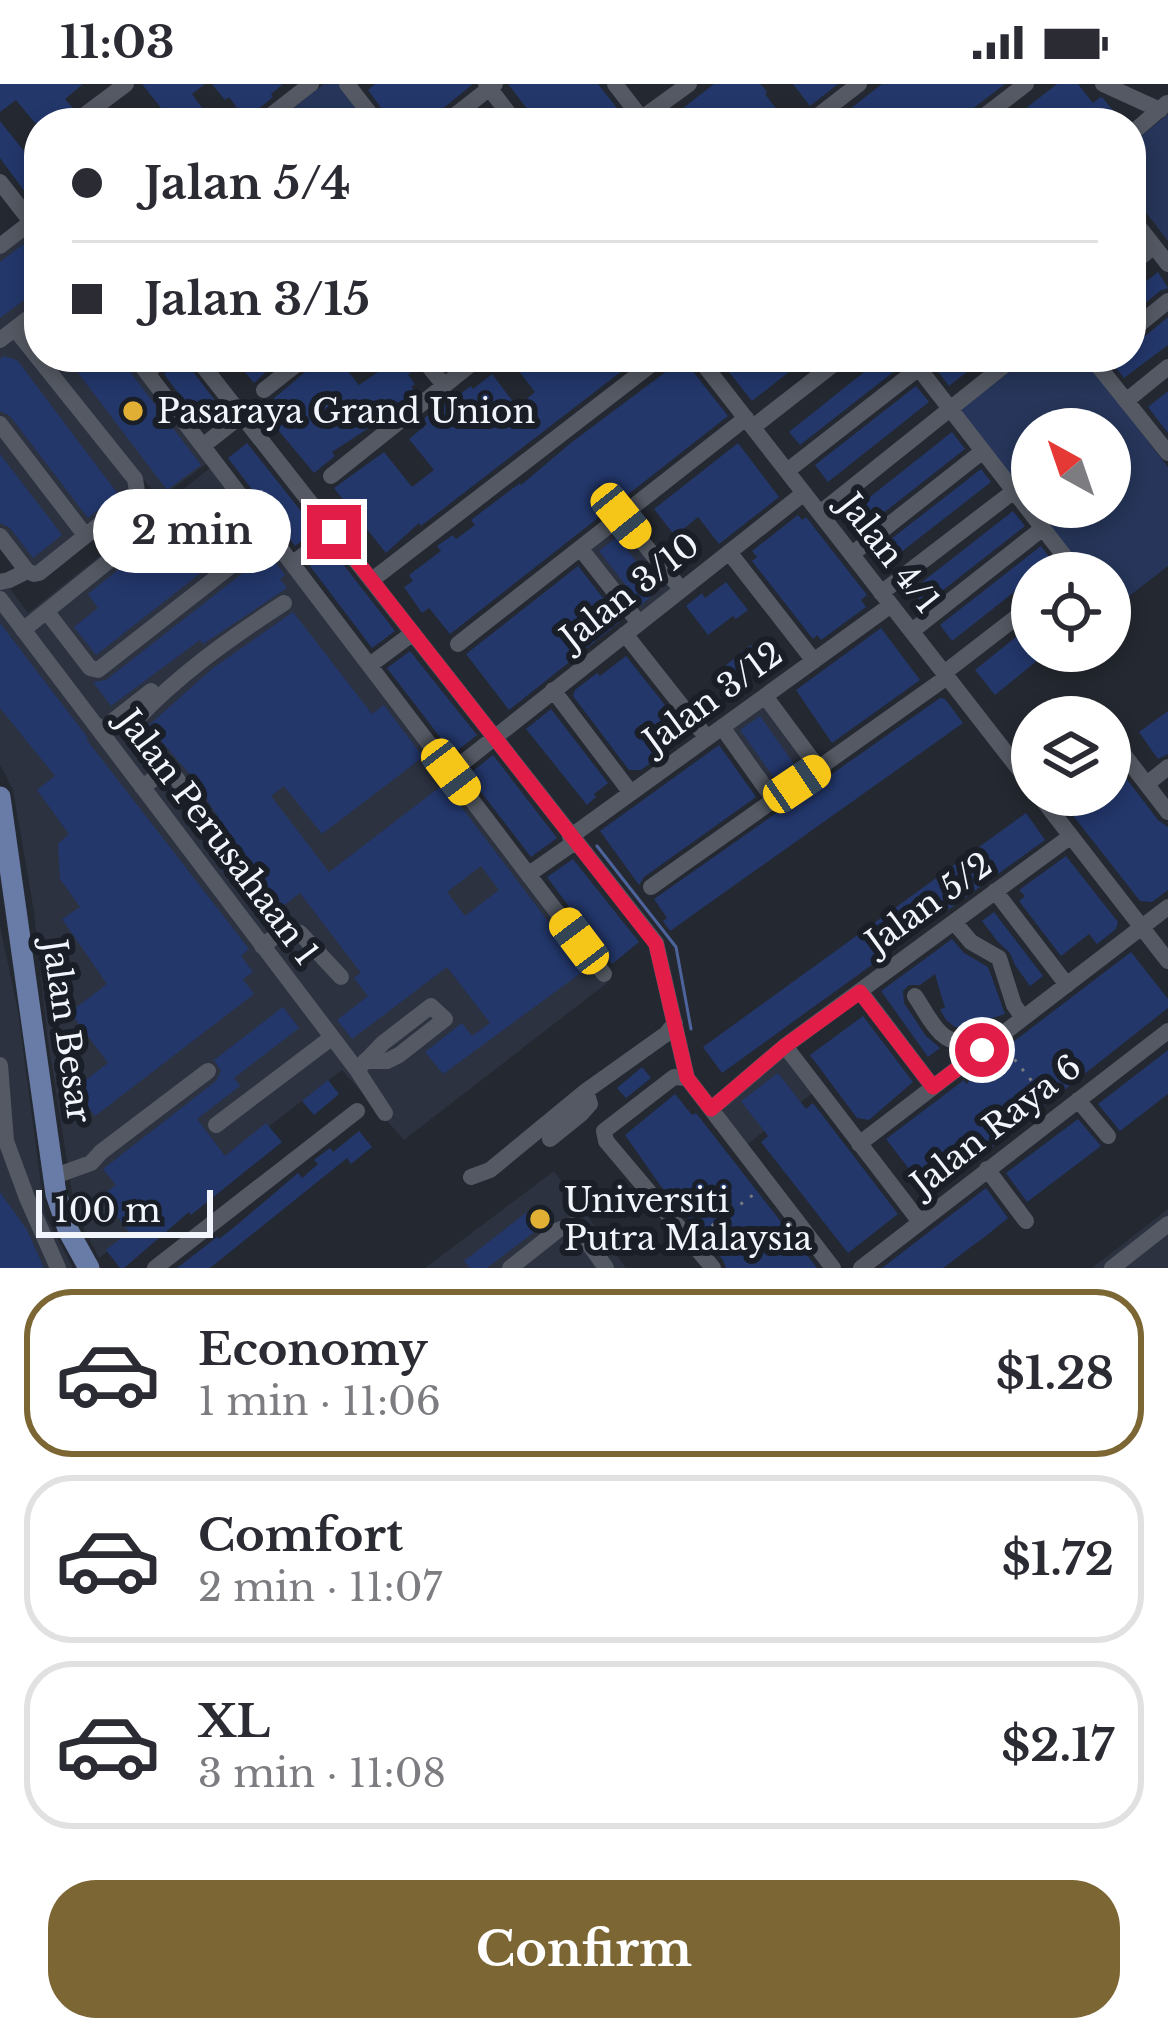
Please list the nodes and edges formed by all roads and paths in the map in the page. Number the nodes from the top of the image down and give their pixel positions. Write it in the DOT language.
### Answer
graph roads {
  1 [pos="126,84"];
  2 [pos="311,84"];
  3 [pos="347,84"];
  4 [pos="689,84"];
  5 [pos="859,84"];
  6 [pos="1026,84"];
  7 [pos="1103,84"];
  8 [pos="490,85"];
  9 [pos="1164,106"];
  10 [pos="94,108"];
  11 [pos="280,108"];
  12 [pos="365,108"];
  13 [pos="463,108"];
  14 [pos="658,108"];
  15 [pos="828,108"];
  16 [pos="1006,108"];
  17 [pos="0,182"];
  18 [pos="24,213"];
  19 [pos="1146,236"];
  20 [pos="1154,246"];
  21 [pos="1146,253"];
  22 [pos="1168,264"];
  23 [pos="1168,367"];
  24 [pos="41,372"];
  25 [pos="147,372"];
  26 [pos="208,372"];
  27 [pos="286,372"];
  28 [pos="433,372"];
  29 [pos="461,372"];
  30 [pos="642,372"];
  31 [pos="710,372"];
  32 [pos="818,372"];
  33 [pos="908,372"];
  34 [pos="928,372"];
  35 [pos="996,372"];
  36 [pos="1104,372"];
  37 [pos="444,385"];
  38 [pos="263,390"];
  39 [pos="1126,401"];
  40 [pos="950,409"];
  41 [pos="242,415"];
  42 [pos="749,422"];
  43 [pos="0,424"];
  44 [pos="1164,442"];
  45 [pos="204,446"];
  46 [pos="982,451"];
  47 [pos="787,471"];
  48 [pos="332,476"];
  49 [pos="1011,487"];
  50 [pos="804,493"];
  51 [pos="1011,494"];
  52 [pos="820,513"];
  53 [pos="621,516"];
  54 [pos="1043,528"];
  55 [pos="334,532"];
  56 [pos="86,535"];
  57 [pos="0,536"];
  58 [pos="580,548"];
  59 [pos="729,552"];
  60 [pos="1061,552"];
  61 [pos="852,554"];
  62 [pos="292,563"];
  63 [pos="27,572"];
  64 [pos="372,580"];
  65 [pos="0,582"];
  66 [pos="681,589"];
  67 [pos="0,599"];
  68 [pos="886,599"];
  69 [pos="284,603"];
  70 [pos="47,612"];
  71 [pos="1011,622"];
  72 [pos="632,629"];
  73 [pos="23,630"];
  74 [pos="912,632"];
  75 [pos="413,633"];
  76 [pos="458,644"];
  77 [pos="202,650"];
  78 [pos="814,661"];
  79 [pos="370,665"];
  80 [pos="946,675"];
  81 [pos="553,690"];
  82 [pos="765,696"];
  83 [pos="100,731"];
  84 [pos="714,733"];
  85 [pos="494,737"];
  86 [pos="1011,759"];
  87 [pos="1131,763"];
  88 [pos="1168,767"];
  89 [pos="820,769"];
  90 [pos="166,770"];
  91 [pos="451,772"];
  92 [pos="1147,784"];
  93 [pos="142,787"];
  94 [pos="631,793"];
  95 [pos="774,800"];
  96 [pos="1,812"];
  97 [pos="1168,812"];
  98 [pos="1055,816"];
  99 [pos="208,824"];
  100 [pos="1071,836"];
  101 [pos="573,840"];
  102 [pos="529,874"];
  103 [pos="651,887"];
  104 [pos="995,891"];
  105 [pos="1168,907"];
  106 [pos="954,922"];
  107 [pos="1141,927"];
  108 [pos="262,946"];
  109 [pos="1168,961"];
  110 [pos="604,974"];
  111 [pos="341,977"];
  112 [pos="1067,985"];
  113 [pos="860,992"];
  114 [pos="915,996"];
  115 [pos="1023,1018"];
  116 [pos="675,1024"];
  117 [pos="1168,1031"];
  118 [pos="331,1038"];
  119 [pos="997,1038"];
  120 [pos="785,1046"];
  121 [pos="982,1050"];
  122 [pos="0,1065"];
  123 [pos="208,1071"];
  124 [pos="687,1078"];
  125 [pos="933,1087"];
  126 [pos="586,1090"];
  127 [pos="1078,1100"];
  128 [pos="711,1109"];
  129 [pos="357,1111"];
  130 [pos="386,1113"];
  131 [pos="1058,1115"];
  132 [pos="216,1125"];
  133 [pos="1108,1136"];
  134 [pos="550,1139"];
  135 [pos="859,1144"];
  136 [pos="987,1169"];
  137 [pos="55,1176"];
  138 [pos="471,1177"];
  139 [pos="768,1184"];
  140 [pos="1026,1221"];
  141 [pos="920,1222"];
  142 [pos="1168,1224"];
  143 [pos="691,1241"];
  144 [pos="871,1265"];
  145 [pos="58,1268"];
  146 [pos="89,1268"];
  147 [pos="154,1268"];
  148 [pos="510,1268"];
  149 [pos="606,1268"];
  150 [pos="712,1268"];
  151 [pos="833,1268"];
  152 [pos="1112,1268"];
  1 -- 10 [label="street"];
  2 -- 11 [label="street"];
  3 -- 12 [label="street"];
  4 -- 14 [label="street"];
  5 -- 15 [label="street"];
  6 -- 16 [label="street"];
  7 -- 9 [label="street"];
  8 -- 13 [label="street"];
  17 -- 18 [label="street"];
  19 -- 20 [label="street"];
  20 -- 21 [label="street"];
  20 -- 22 [label="street"];
  23 -- 39 [label="street"];
  24 -- 56 [label="street"];
  25 -- 45 [label="street"];
  26 -- 41 [label="street"];
  27 -- 38 [label="street"];
  28 -- 37 [label="street"];
  29 -- 37 [label="street"];
  30 -- 64 [label="street"];
  31 -- 42 [label="street, Jalan 4/1"];
  32 -- 42 [label="street"];
  33 -- 47 [label="street"];
  34 -- 40 [label="street"];
  35 -- 40 [label="street"];
  36 -- 39 [label="street"];
  37 -- 48 [label="street"];
  39 -- 44 [label="street"];
  40 -- 46 [label="street"];
  40 -- 52 [label="street"];
  41 -- 45 [label="street"];
  41 -- 55 [label="street"];
  42 -- 47 [label="street, Jalan 4/1"];
  42 -- 53 [label="street"];
  43 -- 56 [label="street"];
  45 -- 62 [label="street"];
  46 -- 49 [label="street"];
  46 -- 61 [label="street"];
  47 -- 50 [label="street, Jalan 4/1"];
  50 -- 52 [label="street, Jalan 4/1"];
  50 -- 59 [label="street, Jalan 3/10"];
  51 -- 68 [label="street, Jalan 3/12"];
  52 -- 61 [label="street, Jalan 4/1"];
  53 -- 58 [label="street"];
  53 -- 66 [label="street"];
  54 -- 60 [label="street"];
  54 -- 74 [label="street"];
  55 -- 62 [label="street"];
  55 -- 64 [label="street"];
  56 -- 63 [label="street"];
  57 -- 63 [label="street"];
  58 -- 72 [label="street"];
  58 -- 76 [label="street"];
  59 -- 66 [label="street, Jalan 3/10"];
  59 -- 78 [label="street"];
  61 -- 68 [label="street, Jalan 4/1"];
  62 -- 79 [label="street"];
  63 -- 65 [label="street"];
  64 -- 75 [label="street"];
  66 -- 72 [label="street, Jalan 3/10"];
  67 -- 73 [label="street, Jalan Perusahaan 1"];
  68 -- 74 [label="street, Jalan 4/1"];
  68 -- 78 [label="street, Jalan 3/12"];
  69 -- 90 [label="street"];
  70 -- 70 [label="street"];
  70 -- 73 [label="street"];
  71 -- 80 [label="street"];
  72 -- 81 [label="street, Jalan 3/10"];
  72 -- 84 [label="street"];
  73 -- 83 [label="street, Jalan Perusahaan 1"];
  74 -- 80 [label="street, Jalan 4/1"];
  75 -- 79 [label="street"];
  75 -- 85 [label="street"];
  77 -- 83 [label="street"];
  78 -- 82 [label="street, Jalan 3/12"];
  79 -- 91 [label="street"];
  80 -- 86 [label="street, Jalan 4/1"];
  80 -- 89 [label="street"];
  81 -- 85 [label="street, Jalan 3/10"];
  81 -- 94 [label="street"];
  82 -- 84 [label="street, Jalan 3/12"];
  82 -- 89 [label="street"];
  83 -- 93 [label="street, Jalan Perusahaan 1"];
  84 -- 94 [label="street, Jalan 3/12"];
  84 -- 95 [label="street"];
  85 -- 91 [label="street, Jalan 3/10"];
  85 -- 101 [label="street"];
  87 -- 92 [label="street"];
  88 -- 92 [label="street"];
  89 -- 95 [label="street"];
  90 -- 93 [label="street"];
  90 -- 99 [label="street"];
  91 -- 102 [label="street"];
  92 -- 97 [label="street"];
  93 -- 108 [label="street, Jalan Perusahaan 1"];
  94 -- 101 [label="street, Jalan 3/12"];
  95 -- 103 [label="street"];
  96 -- 137 [label="main road, Jalan Besar"];
  98 -- 100 [label="street"];
  100 -- 104 [label="street, Jalan 5/2"];
  100 -- 107 [label="street"];
  101 -- 102 [label="street, Jalan 3/12"];
  101 -- 116 [label="street"];
  102 -- 110 [label="street"];
  104 -- 106 [label="street, Jalan 5/2"];
  104 -- 112 [label="street"];
  105 -- 107 [label="street"];
  106 -- 113 [label="street, Jalan 5/2"];
  106 -- 115 [label="street"];
  107 -- 109 [label="street"];
  107 -- 112 [label="street"];
  108 -- 111 [label="street"];
  108 -- 118 [label="street, Jalan Perusahaan 1"];
  112 -- 115 [label="street"];
  113 -- 120 [label="street, Jalan 5/2"];
  113 -- 125 [label="street"];
  114 -- 121 [label="street"];
  115 -- 119 [label="street"];
  116 -- 124 [label="street"];
  116 -- 126 [label="street"];
  117 -- 127 [label="street, Jalan Raya 6"];
  118 -- 130 [label="street, Jalan Perusahaan 1"];
  118 -- 132 [label="street"];
  119 -- 121 [label="street"];
  119 -- 131 [label="path"];
  120 -- 128 [label="street, Jalan 5/2"];
  120 -- 135 [label="street"];
  121 -- 125 [label="street"];
  122 -- 145 [label="street"];
  123 -- 137 [label="street"];
  124 -- 128 [label="street"];
  124 -- 143 [label="street"];
  125 -- 135 [label="street"];
  126 -- 134 [label="street"];
  126 -- 138 [label="street"];
  127 -- 131 [label="street, Jalan Raya 6"];
  127 -- 133 [label="street"];
  128 -- 139 [label="street"];
  129 -- 147 [label="street"];
  131 -- 136 [label="street, Jalan Raya 6"];
  135 -- 141 [label="street"];
  136 -- 140 [label="street"];
  136 -- 141 [label="street, Jalan Raya 6"];
  137 -- 146 [label="main road, Jalan Besar"];
  139 -- 143 [label="path"];
  139 -- 151 [label="street"];
  141 -- 144 [label="street, Jalan Raya 6"];
  142 -- 152 [label="street"];
  143 -- 150 [label="street"];
  148 -- 149 [label="street"];
}
